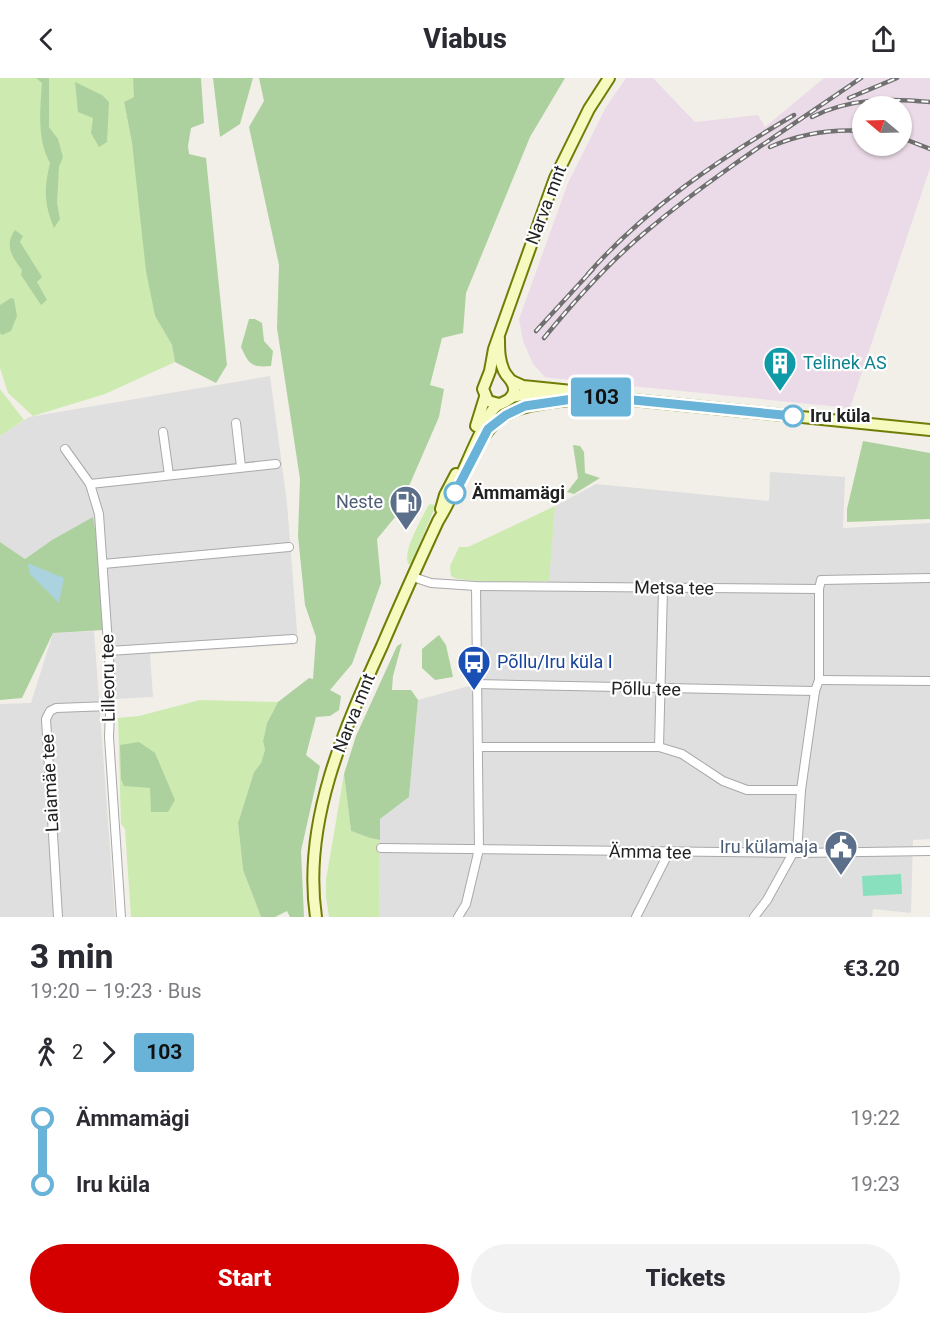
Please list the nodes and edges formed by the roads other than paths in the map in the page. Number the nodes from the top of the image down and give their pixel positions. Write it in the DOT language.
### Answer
graph roads {
  1 [pos="609,78"];
  2 [pos="499,339"];
  3 [pos="488,377"];
  4 [pos="508,378"];
  5 [pos="593,396"];
  6 [pos="485,397"];
  7 [pos="511,398"];
  8 [pos="576,399"];
  9 [pos="499,404"];
  10 [pos="236,423"];
  11 [pos="930,430"];
  12 [pos="163,432"];
  13 [pos="65,449"];
  14 [pos="276,464"];
  15 [pos="241,467"];
  16 [pos="465,471"];
  17 [pos="169,475"];
  18 [pos="90,484"];
  19 [pos="438,521"];
  20 [pos="289,547"];
  21 [pos="103,564"];
  22 [pos="413,577"];
  23 [pos="930,578"];
  24 [pos="476,586"];
  25 [pos="663,588"];
  26 [pos="819,589"];
  27 [pos="293,639"];
  28 [pos="109,651"];
  29 [pos="819,680"];
  30 [pos="930,681"];
  31 [pos="476,684"];
  32 [pos="660,689"];
  33 [pos="815,690"];
  34 [pos="110,705"];
  35 [pos="479,747"];
  36 [pos="659,747"];
  37 [pos="801,790"];
  38 [pos="381,848"];
  39 [pos="479,849"];
  40 [pos="930,851"];
  41 [pos="669,852"];
  42 [pos="795,853"];
  43 [pos="58,917"];
  44 [pos="121,917"];
  45 [pos="316,917"];
  46 [pos="458,917"];
  47 [pos="636,917"];
  48 [pos="754,917"];
  1 -- 2 [label="main road, Narva mnt"];
  2 -- 3 [label="main road, Narva mnt"];
  2 -- 4 [label="main road, Narva mnt"];
  3 -- 4 [label="main road"];
  3 -- 6 [label="main road, Narva mnt"];
  4 -- 5 [label="main road"];
  4 -- 7 [label="main road, Narva mnt"];
  5 -- 8 [label="main road"];
  5 -- 11 [label="main road"];
  6 -- 9 [label="main road"];
  6 -- 19 [label="main road, Narva mnt"];
  7 -- 8 [label="main road"];
  7 -- 9 [label="main road, Narva mnt"];
  8 -- 16 [label="main road"];
  9 -- 16 [label="main road, Narva mnt"];
  10 -- 15 [label="street"];
  12 -- 17 [label="street"];
  13 -- 18 [label="street, Lilleoru tee"];
  14 -- 15 [label="street"];
  15 -- 17 [label="street"];
  16 -- 19 [label="main road, Narva mnt"];
  17 -- 18 [label="street"];
  18 -- 21 [label="street, Lilleoru tee"];
  19 -- 22 [label="main road, Narva mnt"];
  20 -- 21 [label="street"];
  21 -- 28 [label="street, Lilleoru tee"];
  22 -- 24 [label="street, Metsa tee"];
  22 -- 45 [label="main road, Narva mnt"];
  23 -- 26 [label="street, Metsa tee"];
  24 -- 25 [label="street, Metsa tee"];
  24 -- 31 [label="street"];
  25 -- 26 [label="street, Metsa tee"];
  25 -- 32 [label="street"];
  26 -- 29 [label="street"];
  27 -- 28 [label="street"];
  28 -- 34 [label="street, Lilleoru tee"];
  29 -- 30 [label="street"];
  29 -- 33 [label="street"];
  31 -- 32 [label="street, Põllu tee"];
  31 -- 35 [label="street"];
  32 -- 33 [label="street, Põllu tee"];
  32 -- 36 [label="street"];
  33 -- 37 [label="street"];
  34 -- 43 [label="street, Laiamäe tee"];
  34 -- 44 [label="street, Lilleoru tee"];
  35 -- 36 [label="street"];
  35 -- 39 [label="street"];
  36 -- 37 [label="street"];
  37 -- 42 [label="street"];
  38 -- 39 [label="street, Ämma tee"];
  39 -- 41 [label="street, Ämma tee"];
  39 -- 46 [label="street"];
  40 -- 42 [label="street, Ämma tee"];
  41 -- 42 [label="street, Ämma tee"];
  41 -- 47 [label="street"];
  42 -- 48 [label="street"];
}
